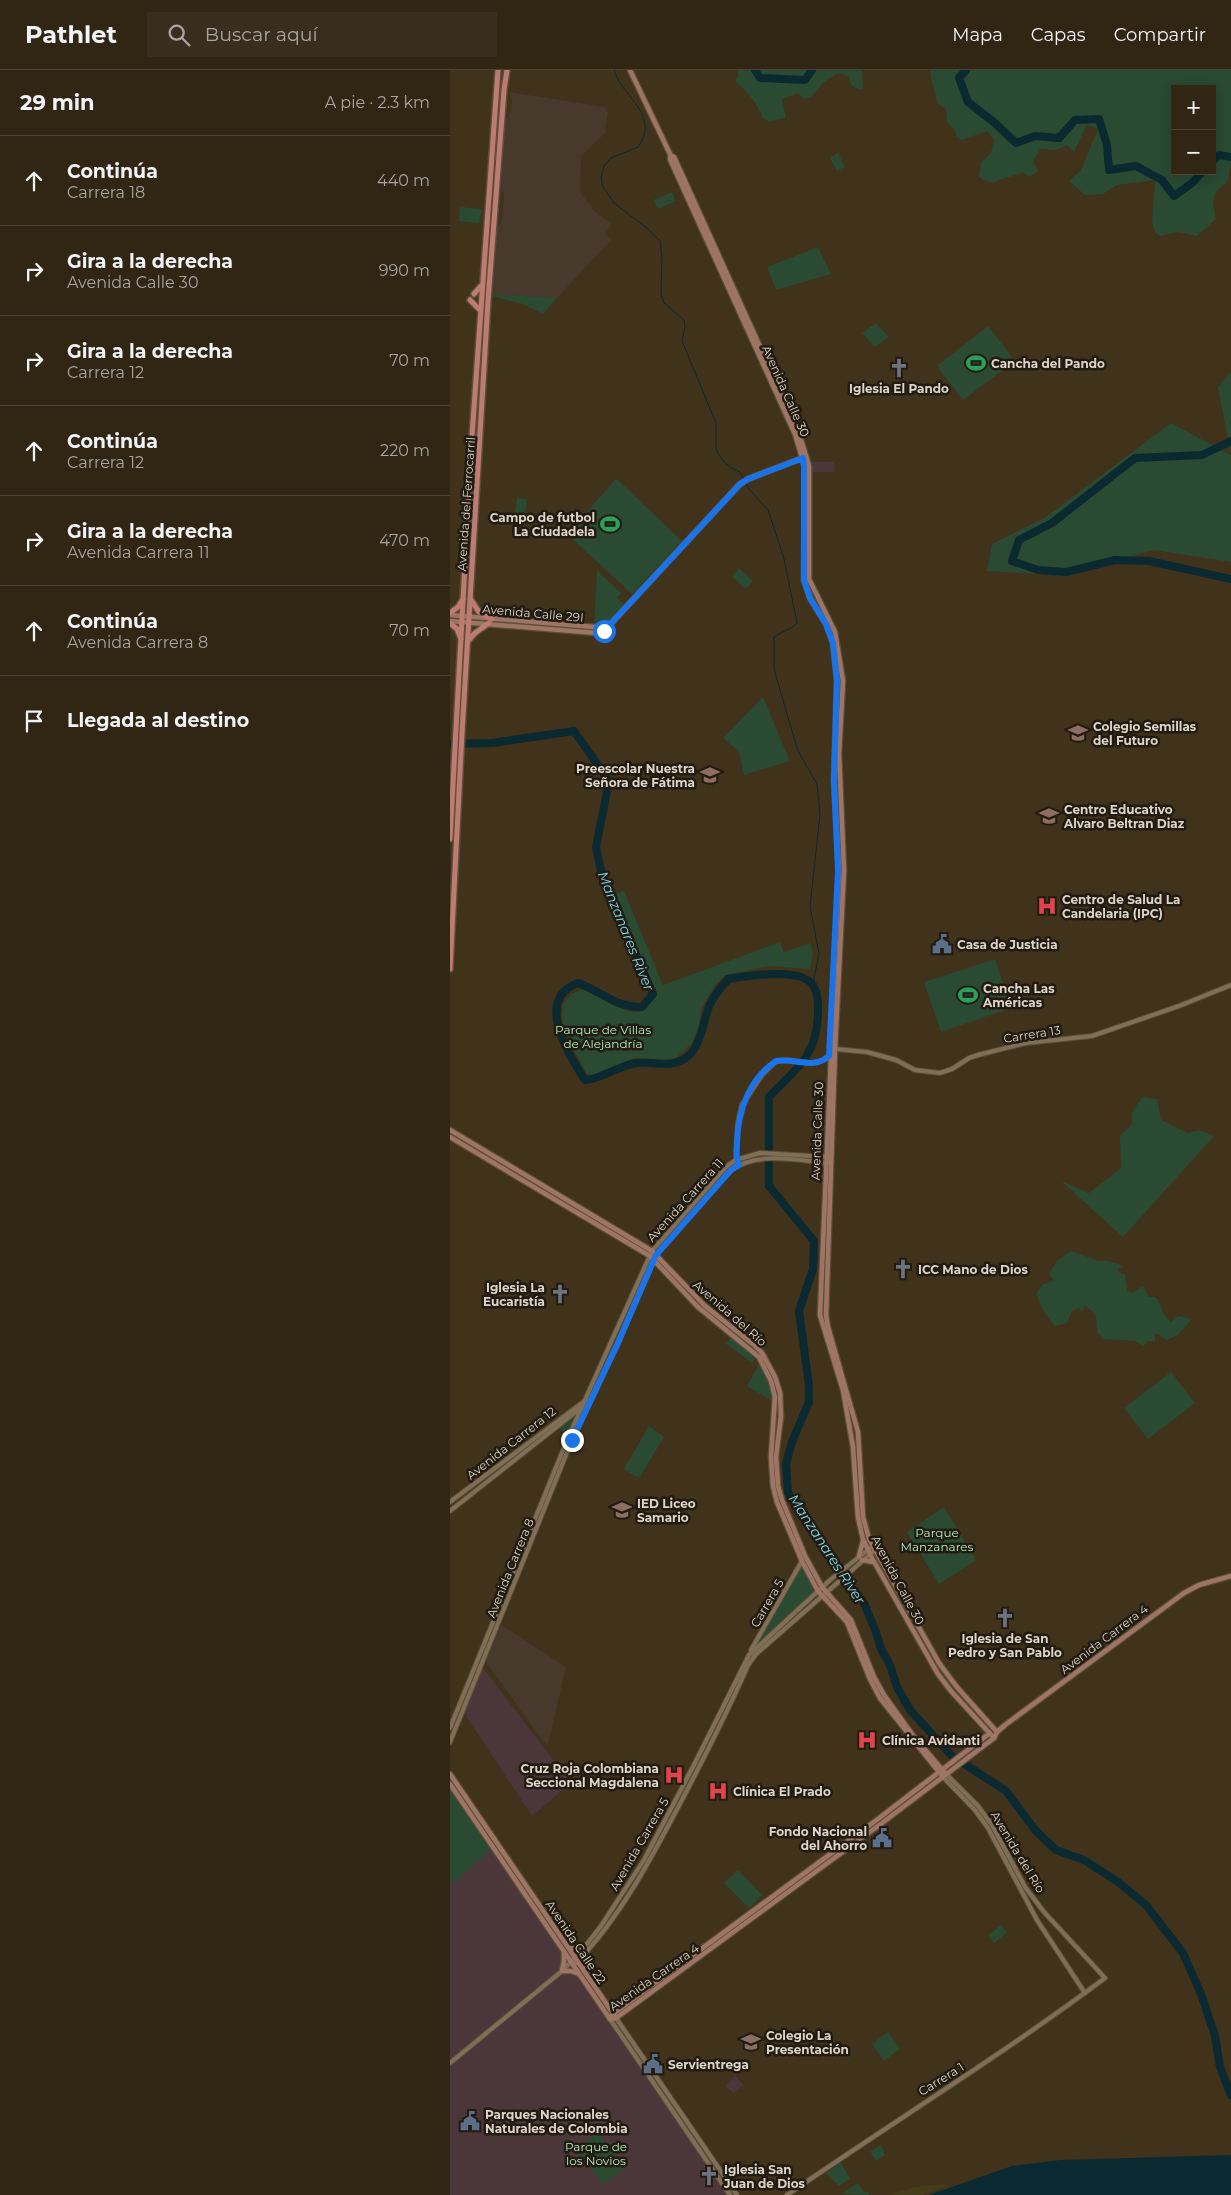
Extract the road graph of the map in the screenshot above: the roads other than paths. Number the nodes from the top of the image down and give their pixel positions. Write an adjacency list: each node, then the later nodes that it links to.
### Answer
1 (498, 70): 4 (main road, Avenida del Ferrocarril)
2 (507, 70): 9 (main road, Avenida del Ferrocarril)
3 (630, 70): 8 (main road, Avenida Calle 30)
4 (482, 283): 5 (main road); 7 (main road, Avenida del Ferrocarril)
5 (474, 294)
6 (470, 300): 7 (main road)
7 (480, 311): 9 (main road, Avenida del Ferrocarril)
8 (805, 457): 13 (main road, Avenida Calle 29I); 20 (main road, Avenida Calle 30); 21 (main road, Avenida Calle 30)
9 (467, 597): 10 (main road); 11 (main road, Avenida del Ferrocarril); 12 (main road, Avenida del Ferrocarril); 13 (main road)
10 (450, 614): 11 (main road)
11 (463, 619): 12 (main road, Avenida Calle 29I); 14 (main road); 15 (main road, Avenida del Ferrocarril)
12 (469, 620): 13 (main road, Avenida Calle 29I); 15 (main road, Avenida del Ferrocarril)
13 (491, 621): 15 (main road)
14 (450, 622): 15 (main road)
15 (465, 641): 16 (main road, Avenida del Ferrocarril)
16 (459, 732): 17 (main road, Avenida del Ferrocarril); 18 (main road, Avenida del Ferrocarril)
17 (450, 839)
18 (450, 970)
19 (1231, 985): 20 (street, Carrera 13)
20 (835, 1049): 21 (street); 25 (main road, Avenida Calle 30)
21 (829, 1056): 25 (main road, Avenida Calle 30); 26 (street)
22 (450, 1130): 29 (main road, Avenida del Río)
23 (450, 1137): 29 (main road, Avenida del Río)
24 (760, 1156): 25 (street, Avenida Carrera 11); 26 (street, Avenida Carrera 11); 27 (street, Avenida Carrera 11); 28 (street, Avenida Carrera 11)
25 (828, 1157): 27 (main road, Avenida Calle 30)
26 (736, 1160): 28 (street); 29 (street, Avenida Carrera 11)
27 (828, 1163): 34 (main road, Avenida Calle 30); 35 (main road, Avenida Calle 30)
28 (739, 1165): 29 (street, Avenida Carrera 11)
29 (653, 1255): 30 (street, Avenida Carrera 11); 37 (main road, Avenida del Río); 41 (main road, Avenida del Río)
30 (588, 1400): 31 (street, Avenida Carrera 12); 32 (street, Avenida Carrera 12); 50 (street, Avenida Carrera 8)
31 (583, 1407): 33 (street, Avenida Carrera 12); 45 (street, Avenida Carrera 8)
32 (450, 1502)
33 (450, 1511)
34 (863, 1539): 35 (main road, Avenida Calle 30); 36 (main road)
35 (871, 1550): 36 (street, Avenida Carrera 5); 38 (main road, Avenida Calle 30); 46 (main road, Avenida Calle 30)
36 (861, 1558): 38 (main road); 39 (street, Avenida Carrera 5)
37 (802, 1561): 41 (main road, Avenida del Río); 43 (street, Carrera 5)
38 (874, 1562): 44 (main road, Avenida Calle 30)
39 (849, 1568): 41 (street, Avenida Carrera 5); 42 (street, Avenida Carrera 5)
40 (1231, 1576): 46 (main road, Avenida Carrera 4)
41 (820, 1589): 42 (main road, Avenida del Río); 43 (street, Avenida Carrera 5)
42 (824, 1594): 51 (main road, Avenida del Río); 56 (street, Avenida Carrera 5)
43 (749, 1655): 56 (street, Avenida Carrera 5)
44 (981, 1724): 47 (main road, Avenida Calle 30); 48 (main road)
45 (450, 1728)
46 (997, 1732): 47 (main road, Avenida Carrera 4); 49 (main road, Avenida Carrera 4)
47 (989, 1733): 48 (main road, Avenida Carrera 4); 49 (main road, Avenida Calle 30)
48 (982, 1738): 51 (main road, Avenida Carrera 4)
49 (994, 1738): 53 (main road, Avenida Carrera 4)
50 (450, 1742)
51 (940, 1770): 53 (main road, Avenida del Río); 62 (main road, Avenida Carrera 4)
52 (450, 1774): 55 (main road, Avenida Calle 22)
53 (944, 1775): 60 (street, Avenida del Río); 61 (street, Avenida del Río); 62 (main road, Avenida Carrera 4)
54 (450, 1784): 55 (main road, Avenida Calle 22)
55 (566, 1949): 56 (main road); 57 (main road, Avenida Calle 22); 58 (main road)
56 (585, 1950): 57 (street, Avenida Carrera 5); 59 (main road)
57 (575, 1962): 58 (street, Avenida Carrera 5); 59 (main road, Avenida Calle 22)
58 (562, 1971): 59 (main road); 64 (street, Avenida Carrera 5)
59 (583, 1973): 62 (main road, Avenida Calle 22); 63 (main road, Avenida Calle 22)
60 (1105, 1978): 61 (street, Carrera 1)
61 (1085, 1993): 67 (street, Carrera 1)
62 (615, 2016): 63 (main road, Avenida Carrera 4); 66 (street, Avenida Calle 22)
63 (610, 2019): 65 (street, Avenida Calle 22)
64 (450, 2063)
65 (730, 2195)
66 (737, 2195)
67 (787, 2195)

